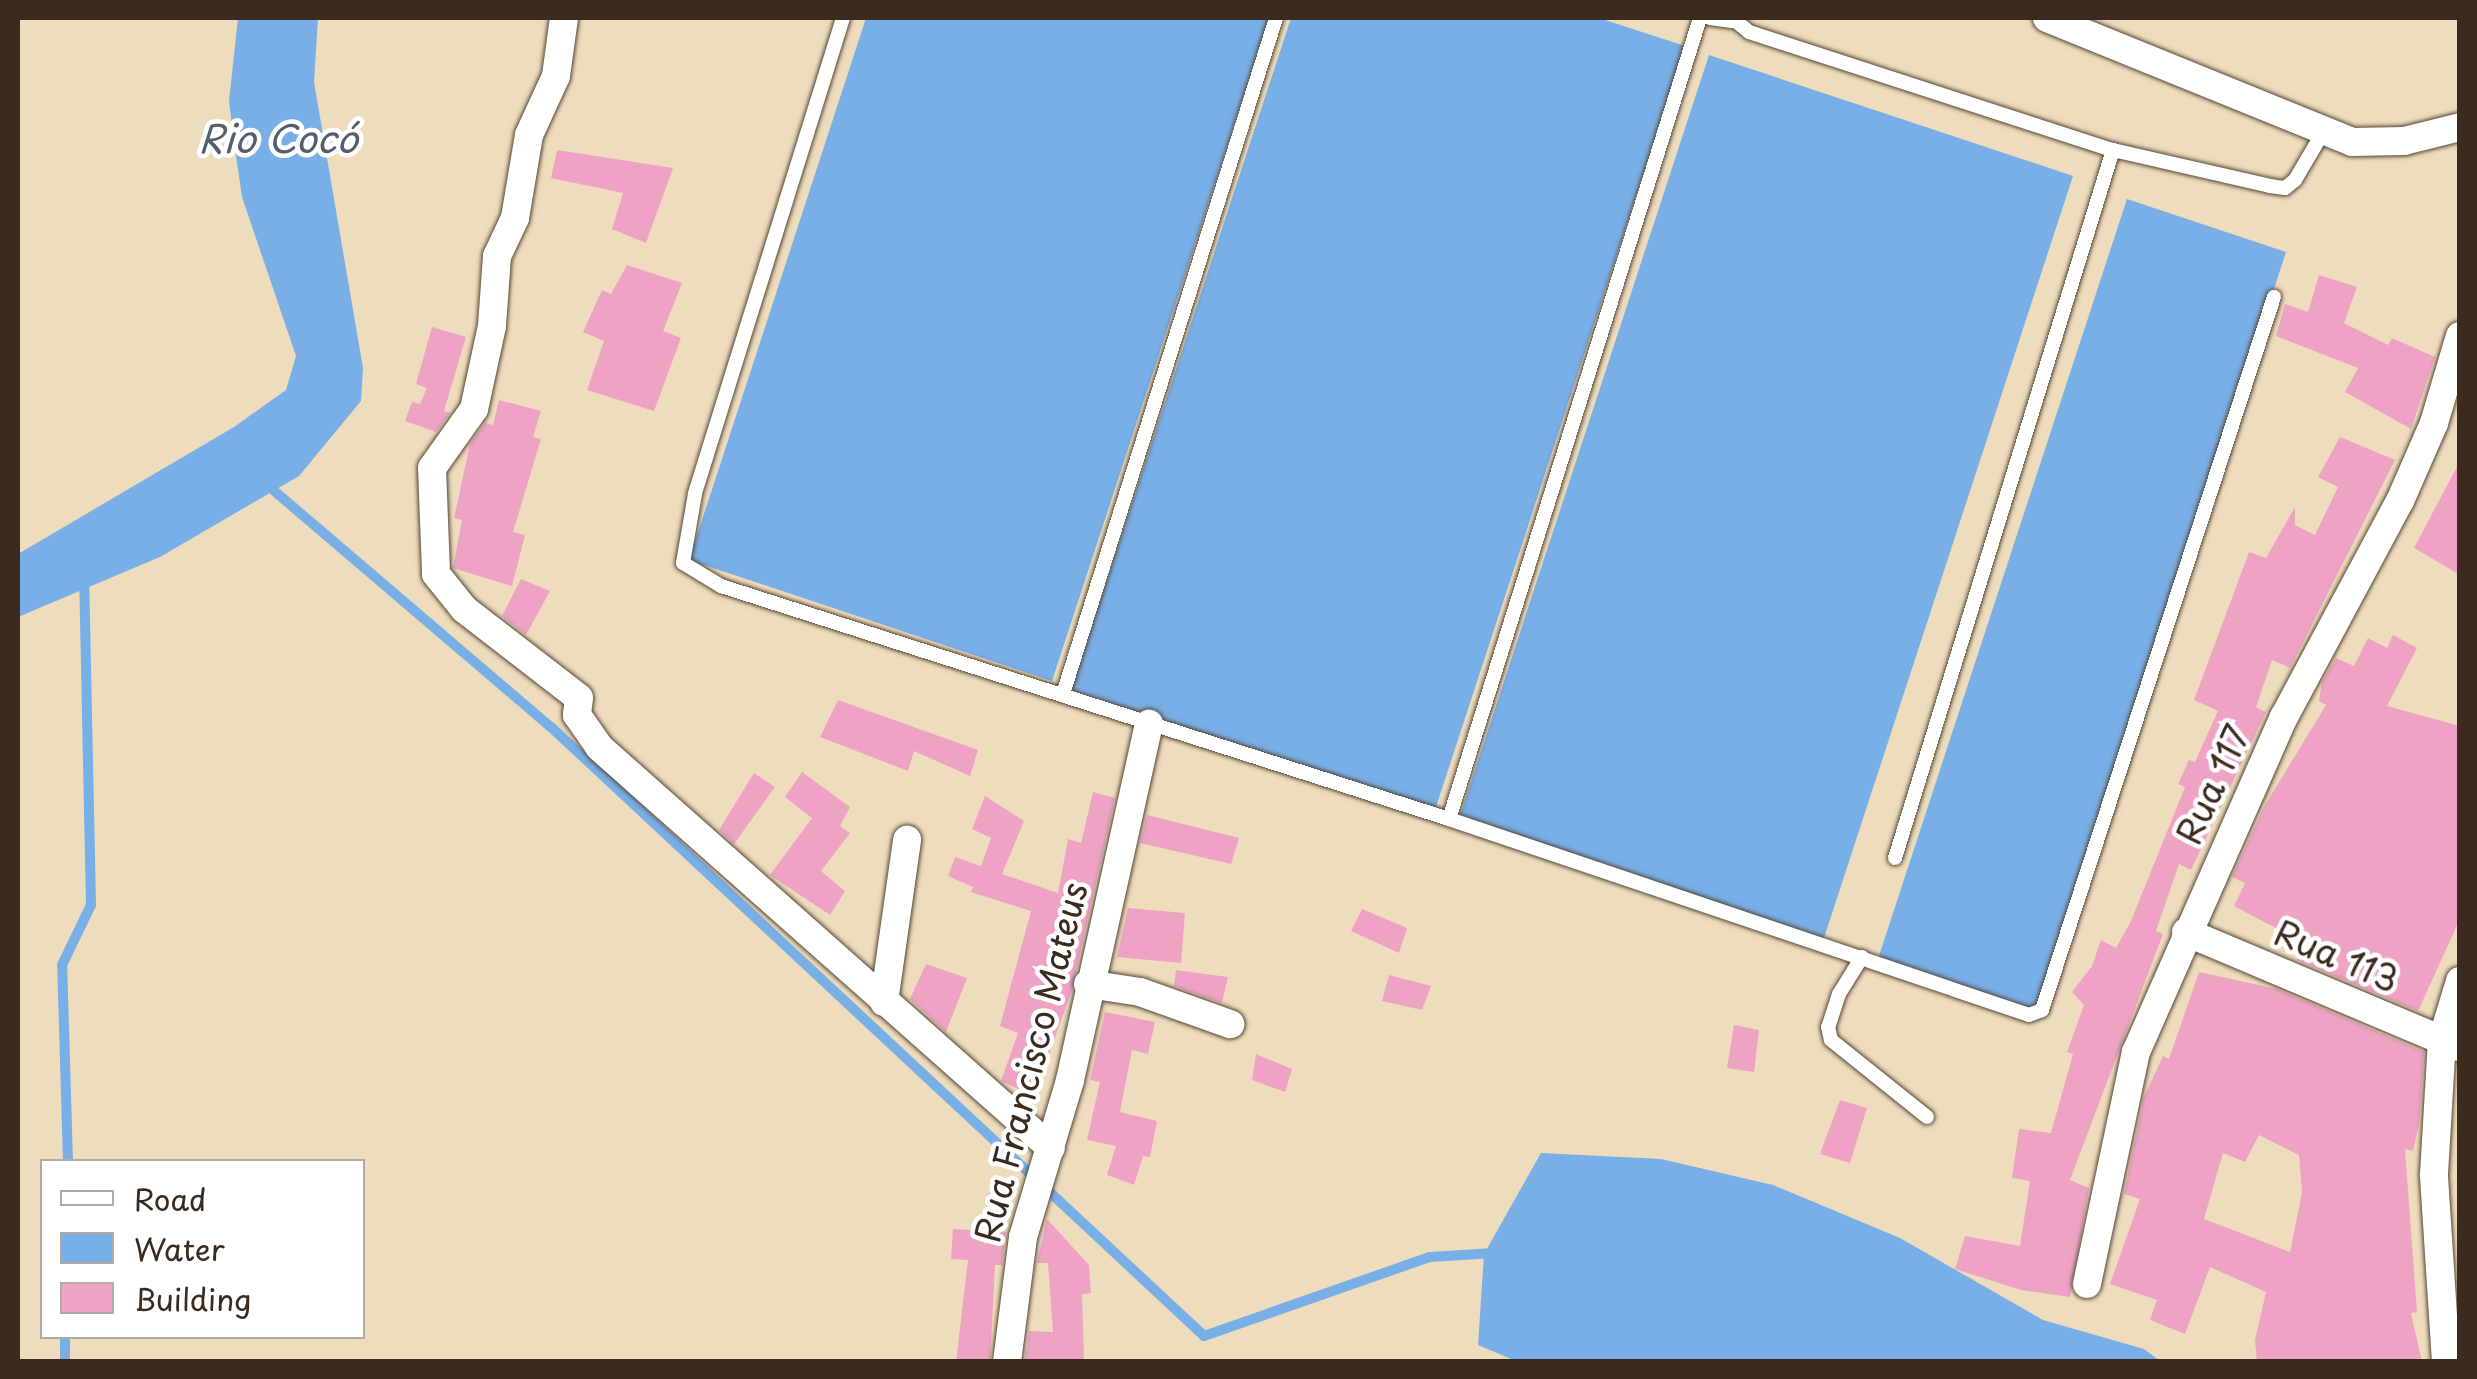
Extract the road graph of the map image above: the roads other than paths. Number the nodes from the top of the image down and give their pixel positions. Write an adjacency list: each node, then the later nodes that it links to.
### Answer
1 (564, 18): 22 (street)
2 (843, 18): 13 (lane)
3 (1276, 18): 13 (lane)
4 (1700, 18): 15 (lane)
5 (1710, 18): 7 (lane)
6 (2047, 18): 9 (street)
7 (1732, 19): 10 (lane)
8 (2460, 127): 9 (street)
9 (2325, 129): 10 (lane)
10 (2113, 150): 17 (lane)
11 (2274, 297): 19 (lane)
12 (2460, 336): 18 (street, Rua 117)
13 (1063, 694): 14 (lane)
14 (1149, 724): 15 (lane); 21 (street, Rua Francisco Mateus)
15 (1449, 819): 19 (lane)
16 (907, 840): 22 (street)
17 (1895, 858)
18 (2186, 932): 24 (street, Rua 113); 27 (street, Rua 117)
19 (1862, 957): 25 (lane)
20 (2460, 980): 24 (street)
21 (1088, 984): 23 (street); 26 (street, Rua Francisco Mateus)
22 (884, 1002): 26 (street)
23 (1230, 1024)
24 (2451, 1044): 29 (street)
25 (1927, 1117)
26 (1051, 1148): 28 (street, Rua Francisco Mateus)
27 (2087, 1284)
28 (1006, 1362)
29 (2446, 1362)

